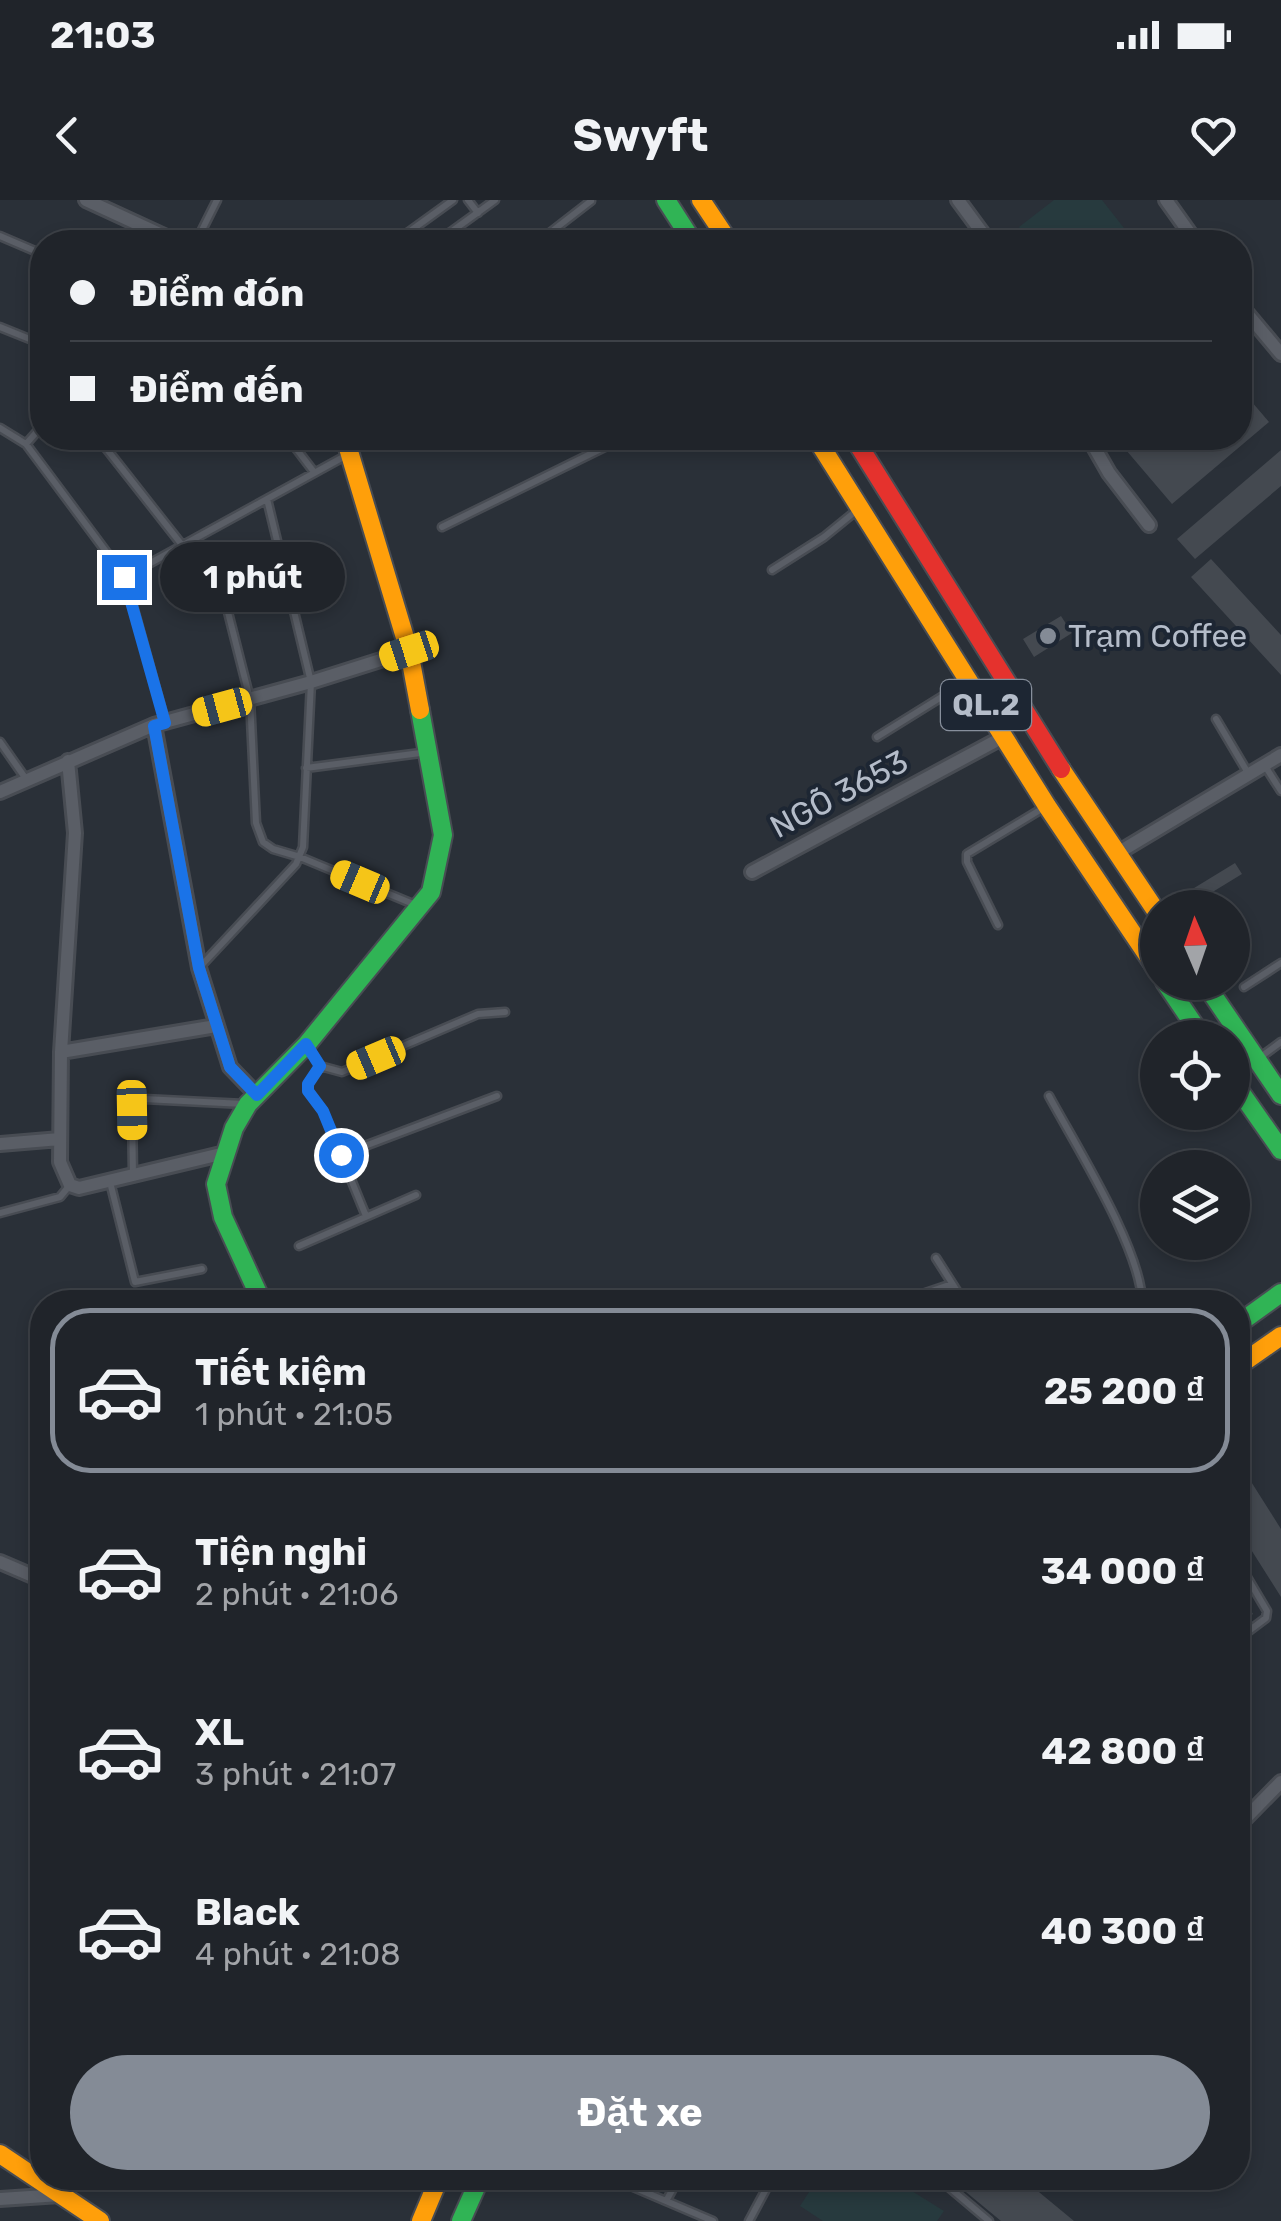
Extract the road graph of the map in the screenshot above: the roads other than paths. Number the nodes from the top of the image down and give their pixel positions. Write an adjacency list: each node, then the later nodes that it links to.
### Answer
1 (86, 200): 12 (street)
2 (216, 200): 13 (lane)
3 (454, 200): 14 (lane)
4 (468, 200): 11 (lane)
5 (495, 200): 11 (lane)
6 (591, 200): 16 (lane)
7 (666, 200): 17 (main road)
8 (702, 200): 18 (main road)
9 (958, 200): 19 (street)
10 (1166, 200): 20 (street)
11 (478, 213): 15 (lane)
12 (151, 230)
13 (202, 230)
14 (414, 230)
15 (455, 230)
16 (553, 230)
17 (685, 230)
18 (721, 230)
19 (980, 230)
20 (1187, 230)
21 (0, 236): 22 (lane)
22 (30, 249)
23 (1252, 319): 26 (street)
24 (0, 327): 25 (lane)
25 (30, 339)
26 (1281, 354)
27 (0, 428): 29 (lane)
28 (30, 440): 29 (lane)
29 (26, 444): 30 (lane)
30 (30, 449)
31 (30, 450): 48 (lane)
32 (107, 450): 45 (lane)
33 (297, 450): 40 (lane)
34 (342, 450): 40 (lane)
35 (349, 450): 49 (main road)
36 (599, 450): 44 (lane)
37 (824, 450): 42 (main road, QL.2)
38 (862, 450): 68 (main road, QL.2)
39 (1096, 450): 43 (street)
40 (314, 472): 41 (lane)
41 (267, 499): 45 (lane); 51 (lane)
42 (860, 506): 47 (lane); 50 (main road, QL.2)
43 (1148, 525)
44 (442, 527)
45 (182, 546): 48 (lane)
46 (214, 557): 52 (lane)
47 (772, 570)
48 (124, 577): 54 (lane)
49 (409, 651): 51 (street); 58 (main road)
50 (970, 680): 55 (main road, QL.2); 56 (lane)
51 (311, 682): 52 (street); 62 (lane)
52 (250, 700): 54 (street); 69 (lane)
53 (1216, 719): 63 (lane)
54 (159, 724): 60 (street); 76 (street)
55 (1005, 736): 67 (main road, QL.2); 70 (street, NGÕ 3653)
56 (877, 737)
57 (0, 742): 64 (lane)
58 (429, 752): 62 (lane); 72 (main road)
59 (1281, 755): 61 (street)
60 (68, 761): 64 (street); 83 (street)
61 (1264, 765): 63 (street); 65 (lane)
62 (306, 768): 69 (lane)
63 (1249, 774): 68 (street)
64 (26, 780): 66 (street)
65 (1281, 791)
66 (0, 792)
67 (1047, 806): 73 (lane); 74 (main road, QL.2)
68 (1116, 854): 71 (main road, QL.2)
69 (300, 857): 72 (lane); 76 (lane)
70 (752, 872)
71 (1141, 890)
72 (420, 907): 82 (main road)
73 (998, 926)
74 (1140, 944)
75 (1281, 963): 77 (lane)
76 (199, 968): 80 (street)
77 (1250, 983)
78 (1218, 1000): 84 (main road)
79 (505, 1012): 85 (lane)
80 (216, 1026): 83 (street); 89 (street)
81 (1281, 1042): 84 (lane)
82 (306, 1044): 85 (lane); 89 (main road)
83 (61, 1052): 91 (street)
84 (1268, 1065): 86 (main road)
85 (320, 1066): 95 (lane)
86 (1281, 1095)
87 (497, 1096): 95 (lane)
88 (1049, 1096): 109 (lane)
89 (252, 1100): 94 (main road); 96 (lane)
90 (1250, 1106): 93 (main road)
91 (60, 1139): 92 (street); 98 (street)
92 (0, 1144)
93 (1281, 1150)
94 (225, 1153): 96 (street); 106 (main road)
95 (341, 1155): 101 (lane)
96 (133, 1176): 97 (street)
97 (110, 1181): 98 (street); 104 (lane)
98 (70, 1185): 100 (lane)
99 (416, 1194): 101 (lane)
100 (0, 1213)
101 (366, 1216): 102 (lane)
102 (300, 1246)
103 (936, 1258): 105 (lane)
104 (202, 1268)
105 (952, 1284): 107 (lane); 108 (lane)
106 (257, 1290)
107 (935, 1290)
108 (956, 1290)
109 (1142, 1290)
110 (1281, 1293): 111 (main road)
111 (1250, 1315)
112 (1281, 1336): 113 (main road)
113 (1250, 1358)
114 (0, 1562): 115 (street)
115 (30, 1575)
116 (1250, 1583): 117 (lane)
117 (1250, 1630)
118 (1281, 1782): 119 (street)
119 (1250, 1814)
120 (0, 2154): 121 (main road)
121 (30, 2174)
122 (54, 2190): 129 (main road)
123 (434, 2190): 133 (main road)
124 (475, 2190): 134 (main road)
125 (640, 2190): 131 (lane)
126 (672, 2190): 131 (lane)
127 (766, 2190): 136 (lane)
128 (954, 2190): 137 (lane)
129 (60, 2194): 130 (street); 132 (main road)
130 (0, 2199)
131 (666, 2201): 135 (lane)
132 (100, 2221)
133 (420, 2221)
134 (461, 2221)
135 (713, 2221)
136 (749, 2221)
137 (989, 2221)

